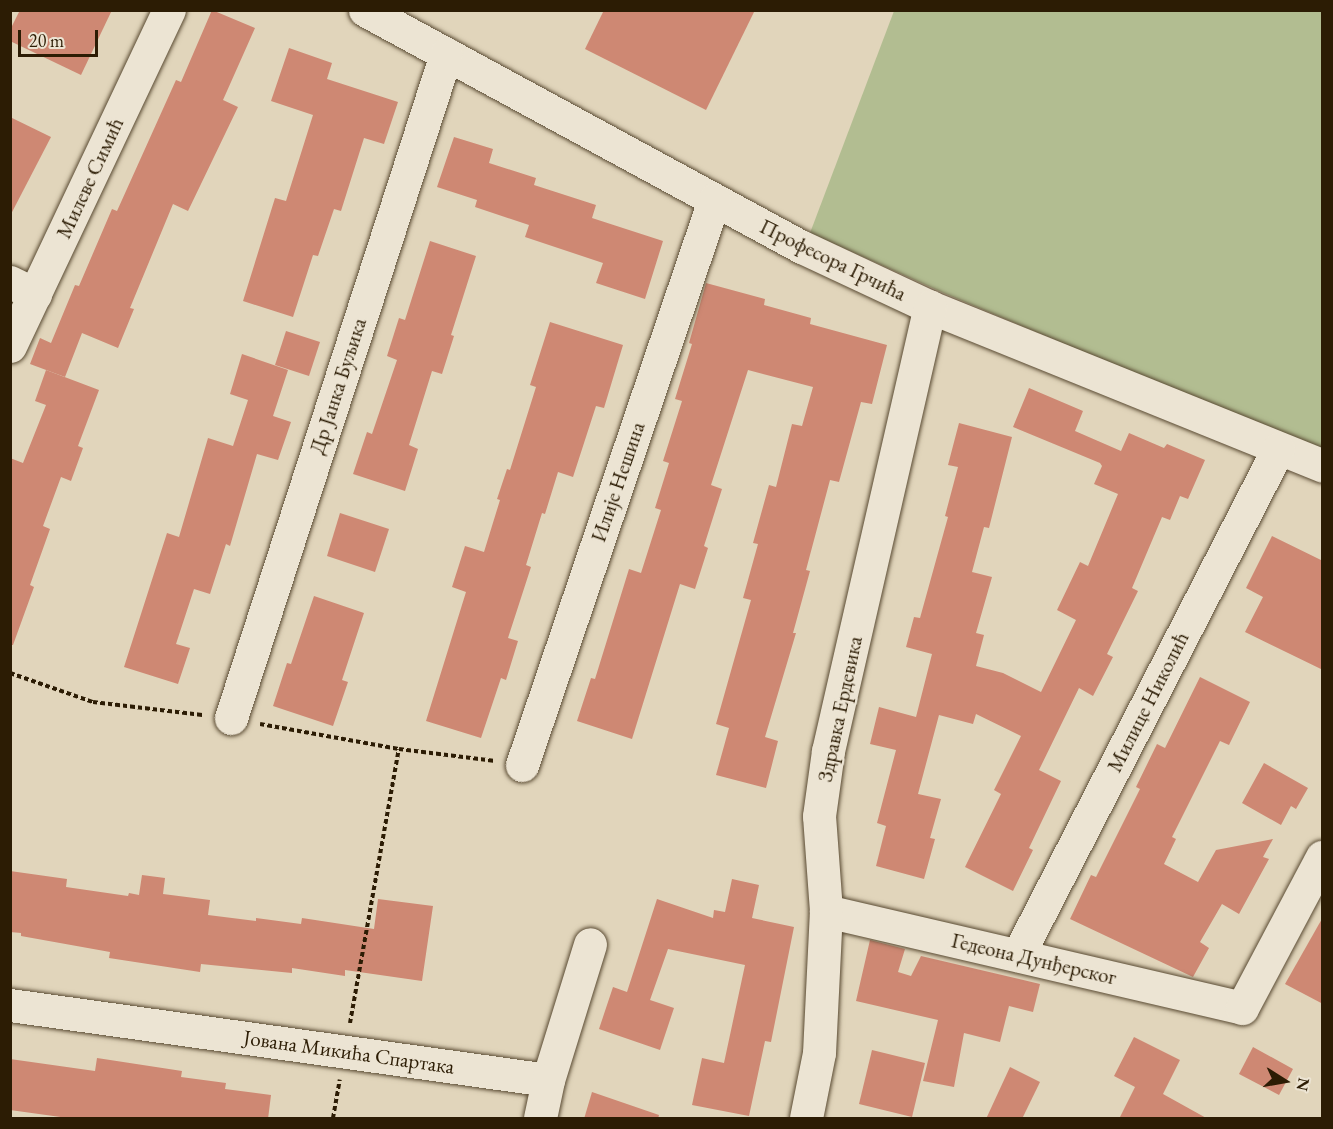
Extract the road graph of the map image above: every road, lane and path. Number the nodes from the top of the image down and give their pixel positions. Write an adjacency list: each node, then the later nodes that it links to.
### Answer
1 (169, 10): 5 (street, Милеве Симић)
2 (365, 10): 3 (street, Професора Грчића)
3 (446, 54): 4 (street, Професора Грчића); 11 (street, Др Јанка Буљика)
4 (714, 200): 6 (street, Професора Грчића); 13 (street, Илије Нешина)
5 (23, 288): 7 (street, Милеве Симић)
6 (930, 307): 8 (street, Професора Грчића); 15 (street, Здравка Ердевика)
7 (10, 346)
8 (1278, 449): 9 (street, Професора Грчића); 17 (street, Милице Николић)
9 (1323, 465)
10 (10, 673): 11 (path)
11 (231, 718): 12 (path)
12 (399, 749): 13 (path); 19 (path)
13 (522, 765)
14 (1323, 857): 17 (street, Гедеона Дунђерског)
15 (826, 911): 17 (street, Гедеона Дунђерског); 23 (street, Здравка Ердевика)
16 (590, 944): 20 (street)
17 (1018, 955)
18 (10, 1005): 19 (street, Јована Микића Спартака)
19 (345, 1052): 20 (street, Јована Микића Спартака); 21 (path)
20 (548, 1080): 22 (street)
21 (333, 1119)
22 (540, 1119)
23 (806, 1119)

